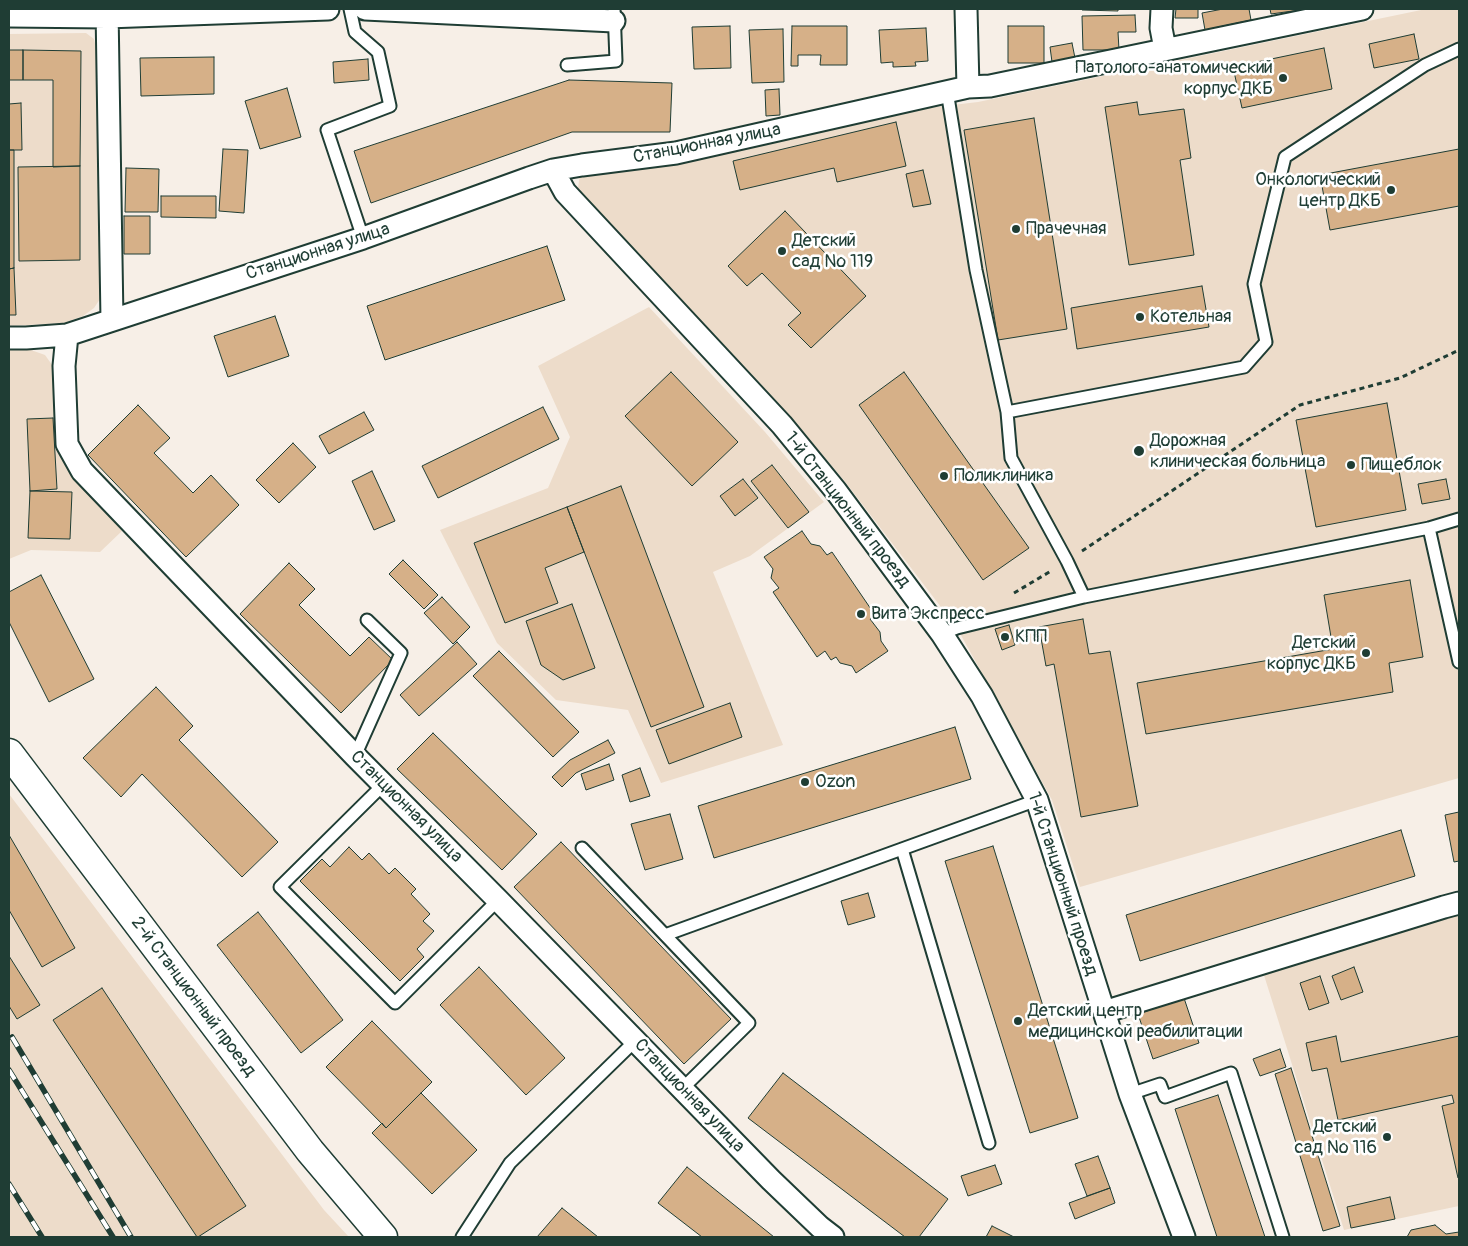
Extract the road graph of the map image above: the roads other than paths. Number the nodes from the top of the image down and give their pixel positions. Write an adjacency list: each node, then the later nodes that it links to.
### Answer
1 (328, 9): 7 (street)
2 (350, 9): 16 (lane)
3 (365, 9): 8 (street)
4 (966, 9): 13 (street)
5 (1162, 9): 11 (street)
6 (1351, 10): 11 (street, Станционная улица)
7 (107, 13): 9 (street); 17 (street)
8 (614, 15): 12 (lane)
9 (9, 16)
10 (1459, 48): 20 (lane)
11 (1165, 49): 13 (street, Станционная улица)
12 (567, 65)
13 (968, 87): 14 (street, Станционная улица)
14 (947, 92): 15 (street, Станционная улица); 20 (lane)
15 (553, 170): 16 (street, Станционная улица); 25 (street, 1-й Станционный проезд)
16 (363, 238): 17 (street, Станционная улица)
17 (112, 320): 18 (street, Станционная улица)
18 (67, 336): 19 (street, Станционная улица); 28 (street, Станционная улица)
19 (9, 338)
20 (1007, 412): 23 (lane)
21 (1459, 519): 22 (lane)
22 (1429, 528): 23 (lane); 26 (lane)
23 (1084, 597): 25 (lane)
24 (367, 620): 28 (lane)
25 (942, 634): 30 (street, 1-й Станционный проезд)
26 (1459, 662)
27 (9, 753): 41 (main road, 2-й Станционный проезд)
28 (355, 756): 29 (street, Станционная улица)
29 (383, 785): 33 (street, Станционная улица); 33 (lane)
30 (1037, 800): 32 (lane); 36 (street, 1-й Станционный проезд)
31 (582, 848): 35 (lane)
32 (902, 849): 35 (lane); 40 (lane)
33 (498, 900): 37 (street, Станционная улица)
34 (1459, 903): 36 (street)
35 (664, 935): 38 (lane)
36 (1104, 1012): 39 (street, 1-й Станционный проезд)
37 (635, 1041): 38 (street, Станционная улица); 42 (lane)
38 (682, 1088): 43 (street, Станционная улица)
39 (1130, 1094): 44 (street, 1-й Станционный проезд); 45 (lane)
40 (989, 1143)
41 (382, 1237)
42 (462, 1237)
43 (833, 1237)
44 (1184, 1237)
45 (1283, 1237)

